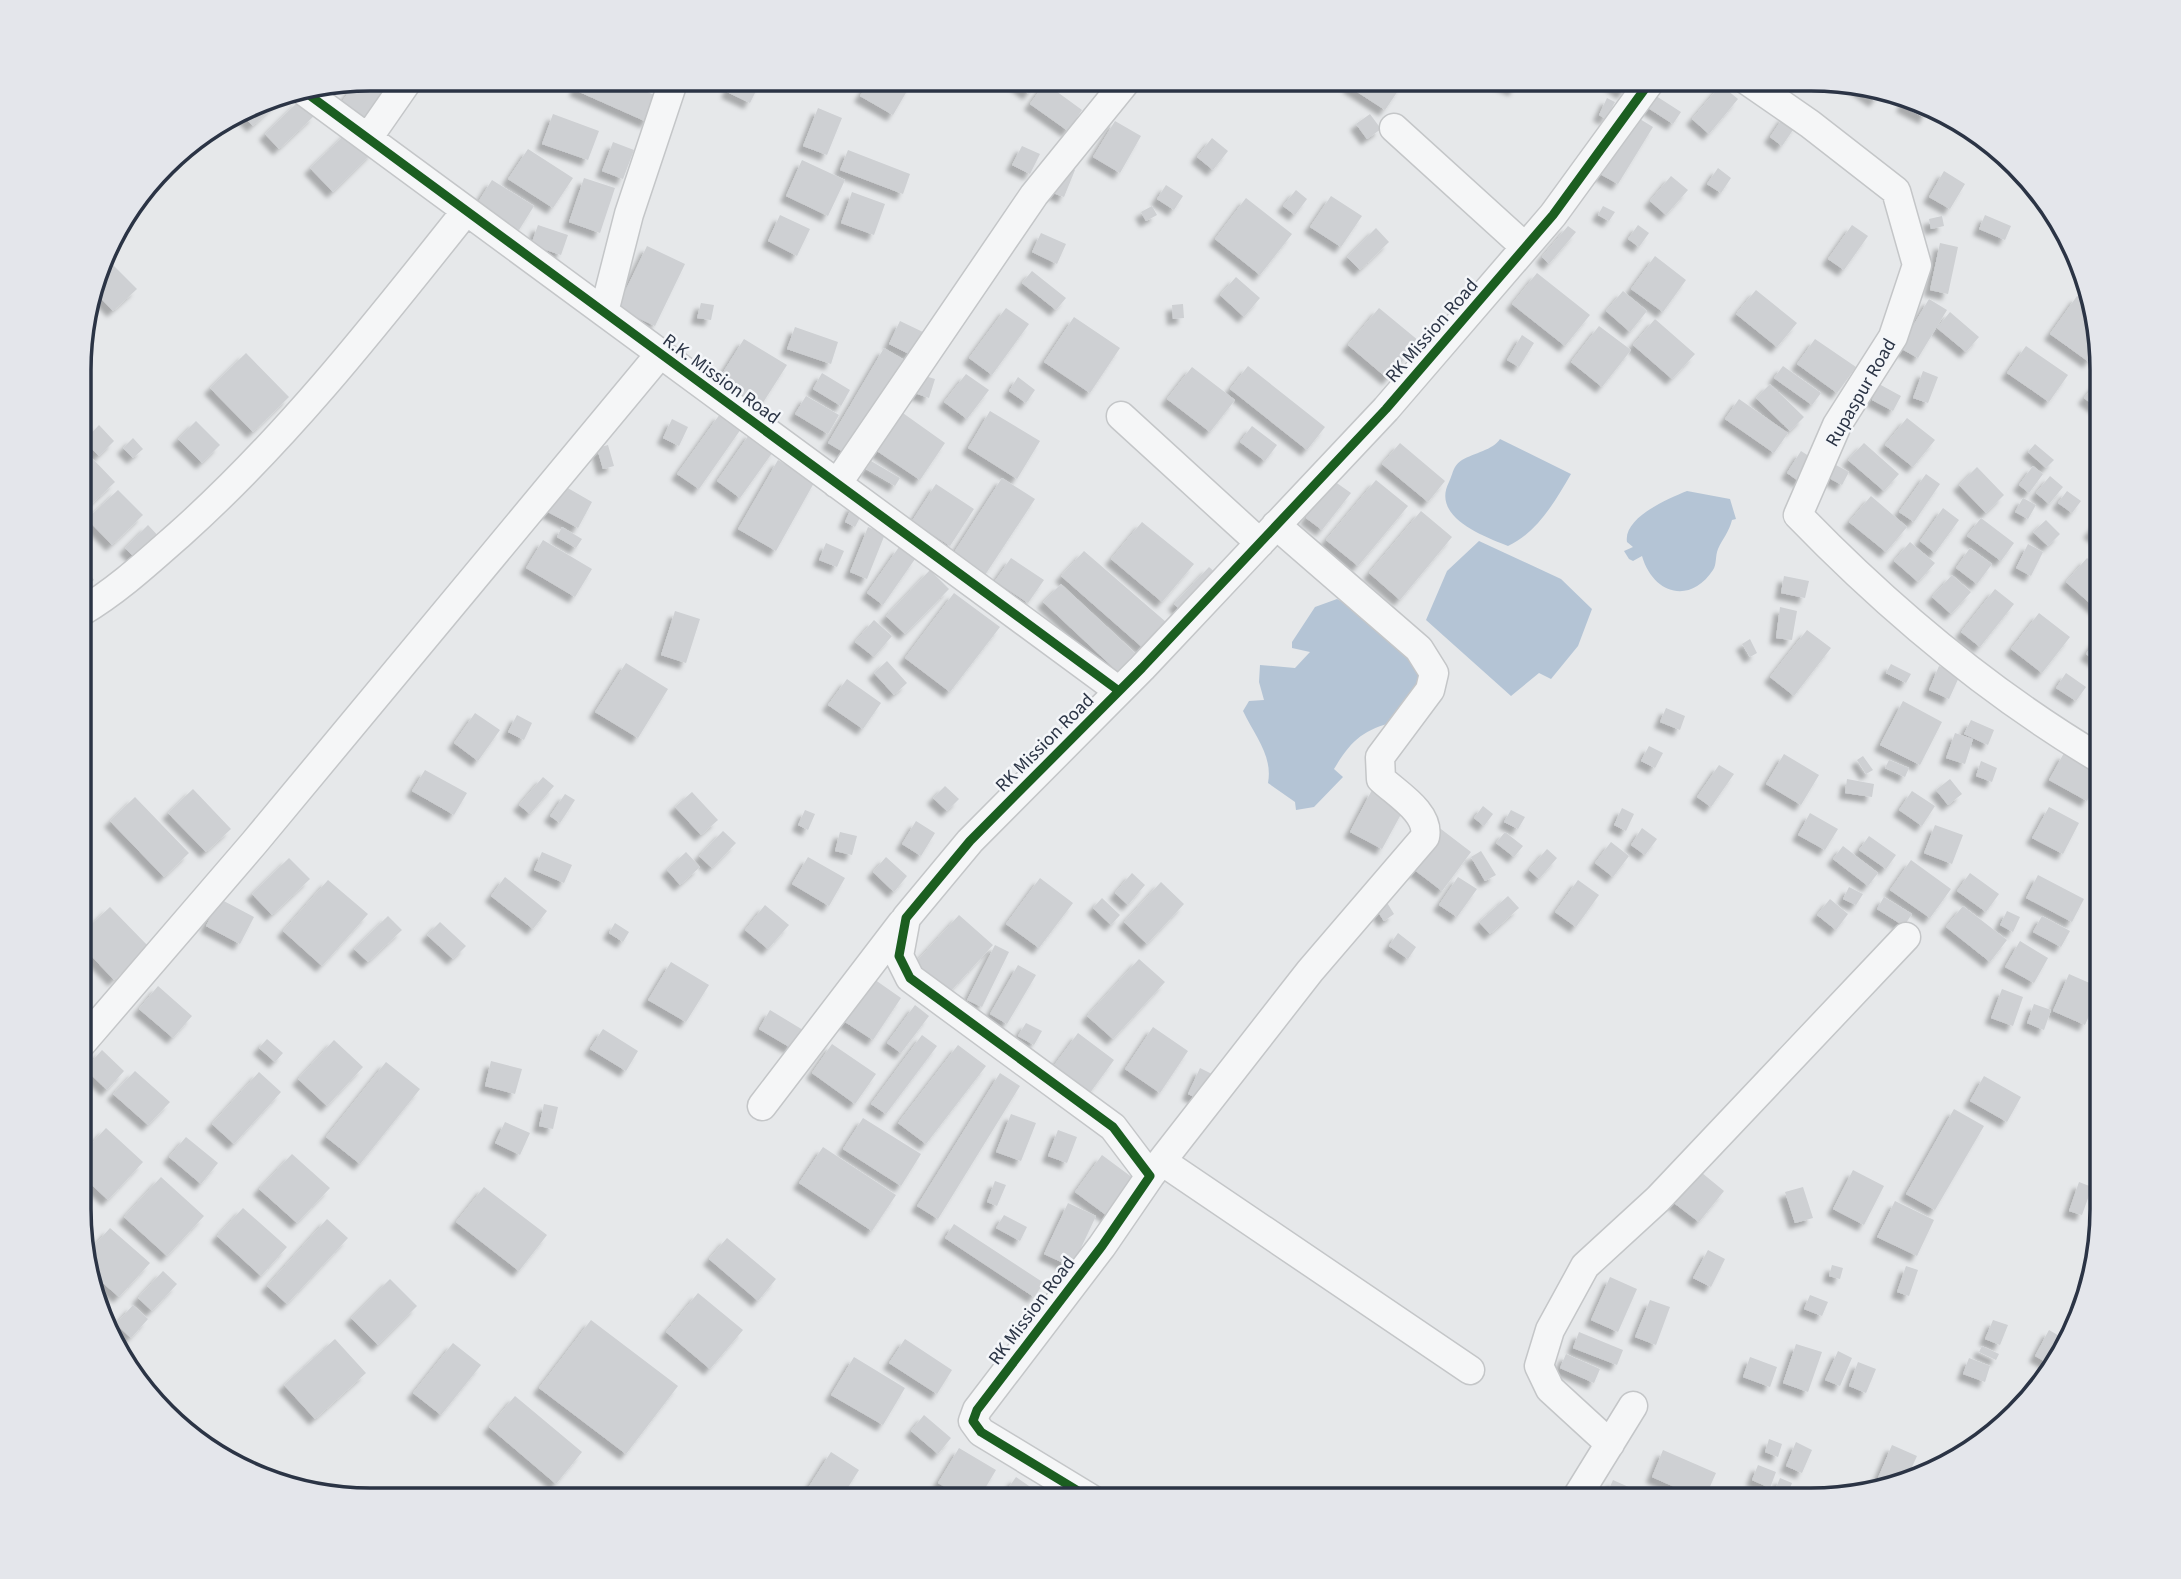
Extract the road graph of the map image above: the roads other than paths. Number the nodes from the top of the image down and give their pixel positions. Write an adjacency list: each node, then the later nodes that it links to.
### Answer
1 (401, 91): 8 (street)
2 (670, 91): 11 (street)
3 (1118, 91): 14 (street)
4 (1643, 91): 10 (street, RK Mission Road)
5 (1762, 91): 18 (street, Rupaspur Road)
6 (312, 97): 8 (street, R.K. Mission Road)
7 (1394, 128): 10 (street)
8 (368, 138): 9 (street, R.K. Mission Road)
9 (466, 211): 11 (street, R.K. Mission Road); 16 (street)
10 (1525, 247): 15 (street, RK Mission Road)
11 (604, 312): 12 (street, R.K. Mission Road)
12 (660, 354): 14 (street, R.K. Mission Road); 21 (street)
13 (1121, 416): 15 (street)
14 (837, 484): 17 (street, R.K. Mission Road)
15 (1268, 534): 17 (street, RK Mission Road); 23 (street)
16 (91, 606)
17 (1119, 691): 19 (street, RK Mission Road)
18 (2090, 752)
19 (906, 918): 22 (street); 23 (street, RK Mission Road)
20 (1906, 937): 26 (street)
21 (91, 1032)
22 (762, 1106)
23 (1157, 1169): 24 (street); 27 (street, RK Mission Road)
24 (1470, 1370)
25 (1633, 1406): 26 (street)
26 (1610, 1444): 28 (street)
27 (1053, 1488)
28 (1582, 1488)

